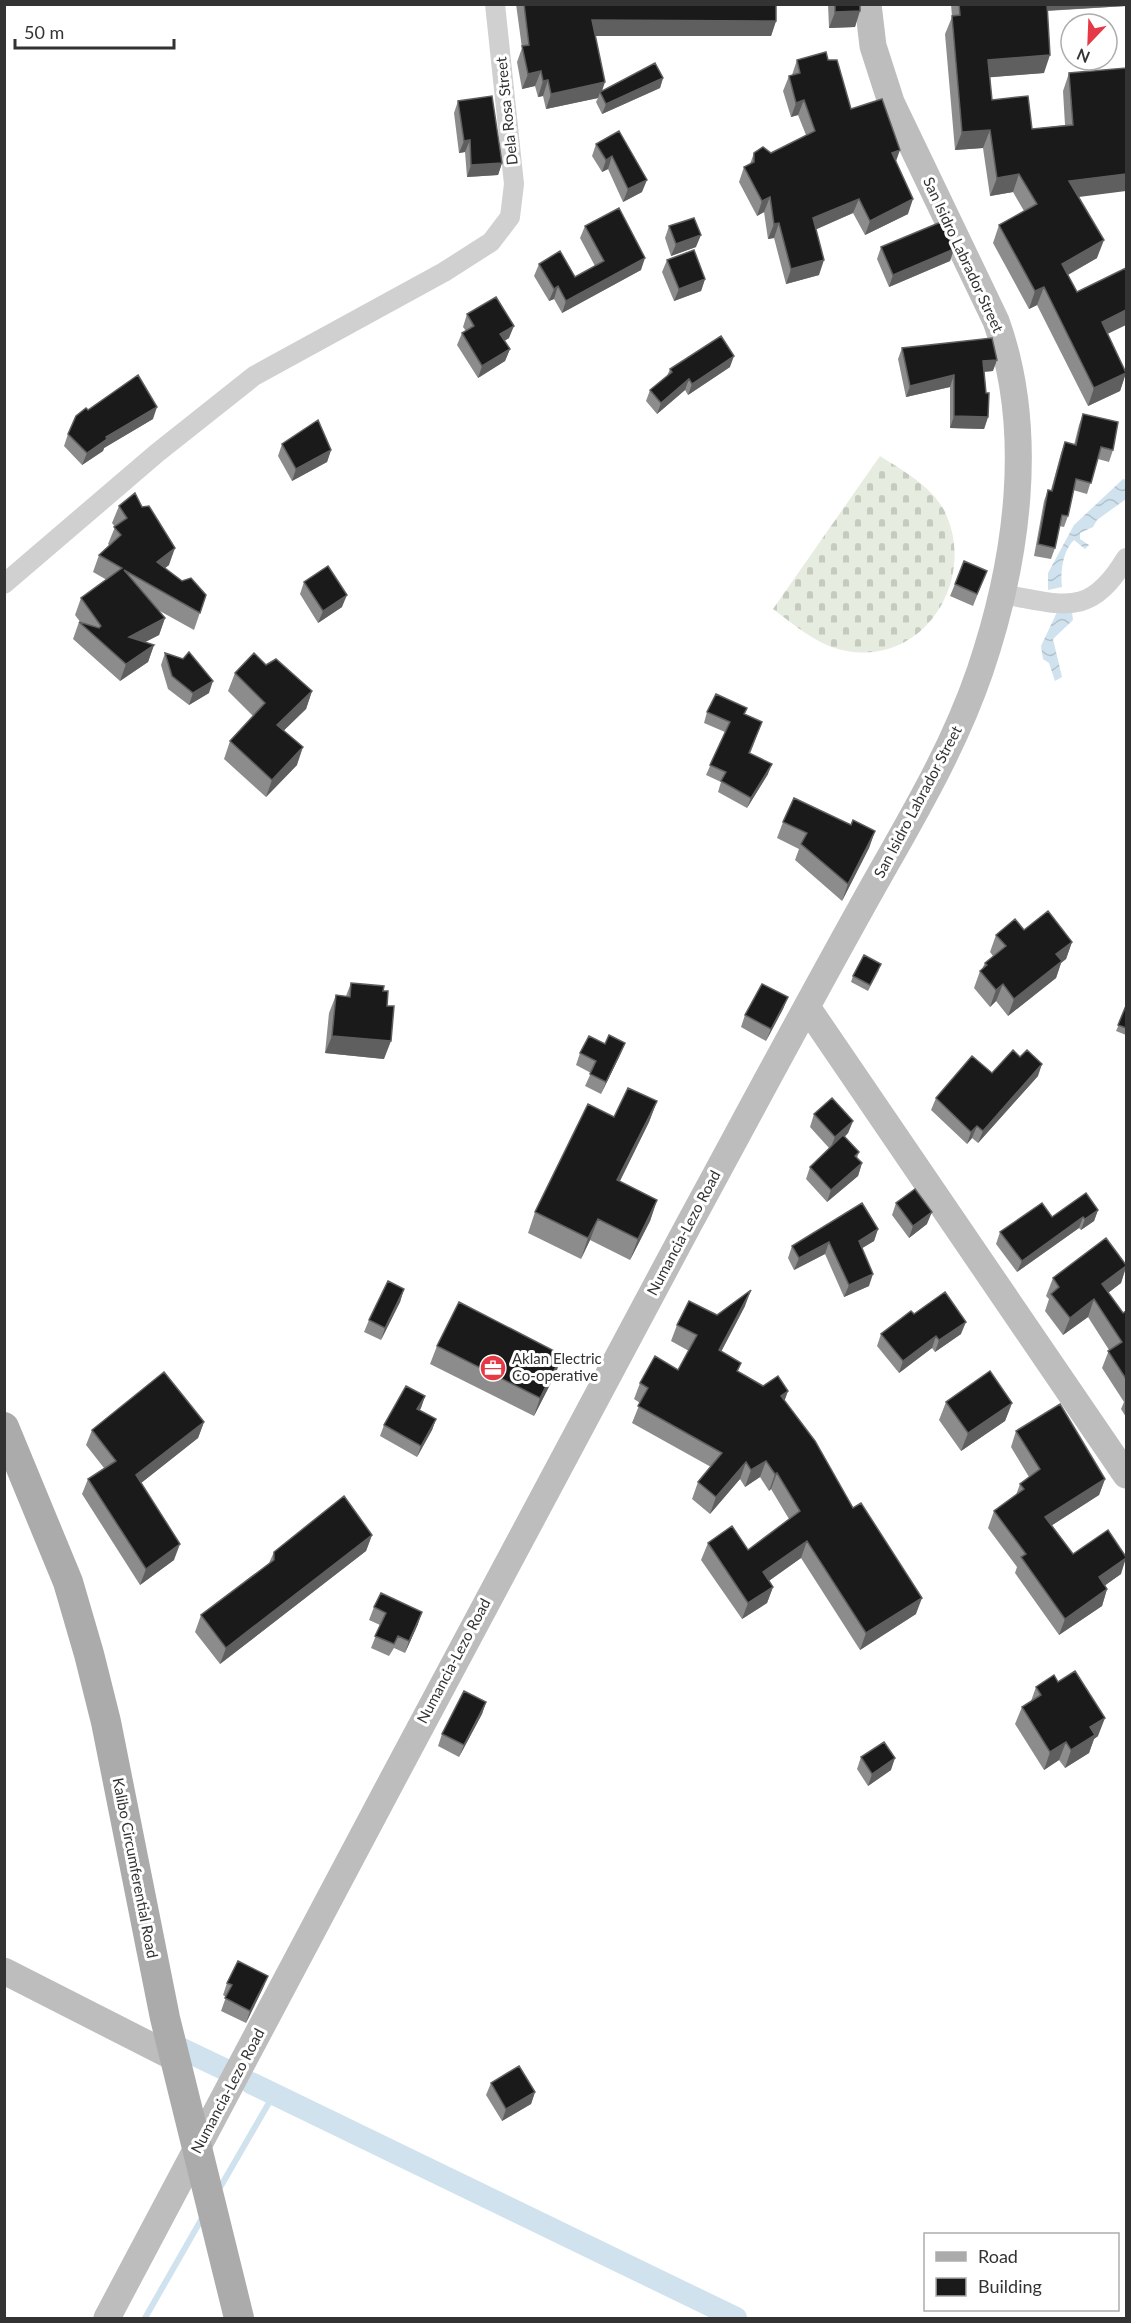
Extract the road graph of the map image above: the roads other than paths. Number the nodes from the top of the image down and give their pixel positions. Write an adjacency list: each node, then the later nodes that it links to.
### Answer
1 (495, 4): 4 (street, Dela Rosa Street)
2 (868, 4): 5 (main road, San Isidro Labrador Street)
3 (1126, 558): 5 (street)
4 (4, 585)
5 (1001, 594): 6 (main road, San Isidro Labrador Street)
6 (807, 1007): 8 (main road); 11 (main road, Numancia-Lezo Road)
7 (4, 1427): 10 (main road, Kalibo Circumferential Road)
8 (1126, 1475)
9 (4, 1971): 10 (main road)
10 (175, 2058): 11 (main road, Kalibo Circumferential Road)
11 (198, 2147): 12 (main road, Numancia-Lezo Road); 13 (main road, Kalibo Circumferential Road)
12 (108, 2319)
13 (239, 2319)

